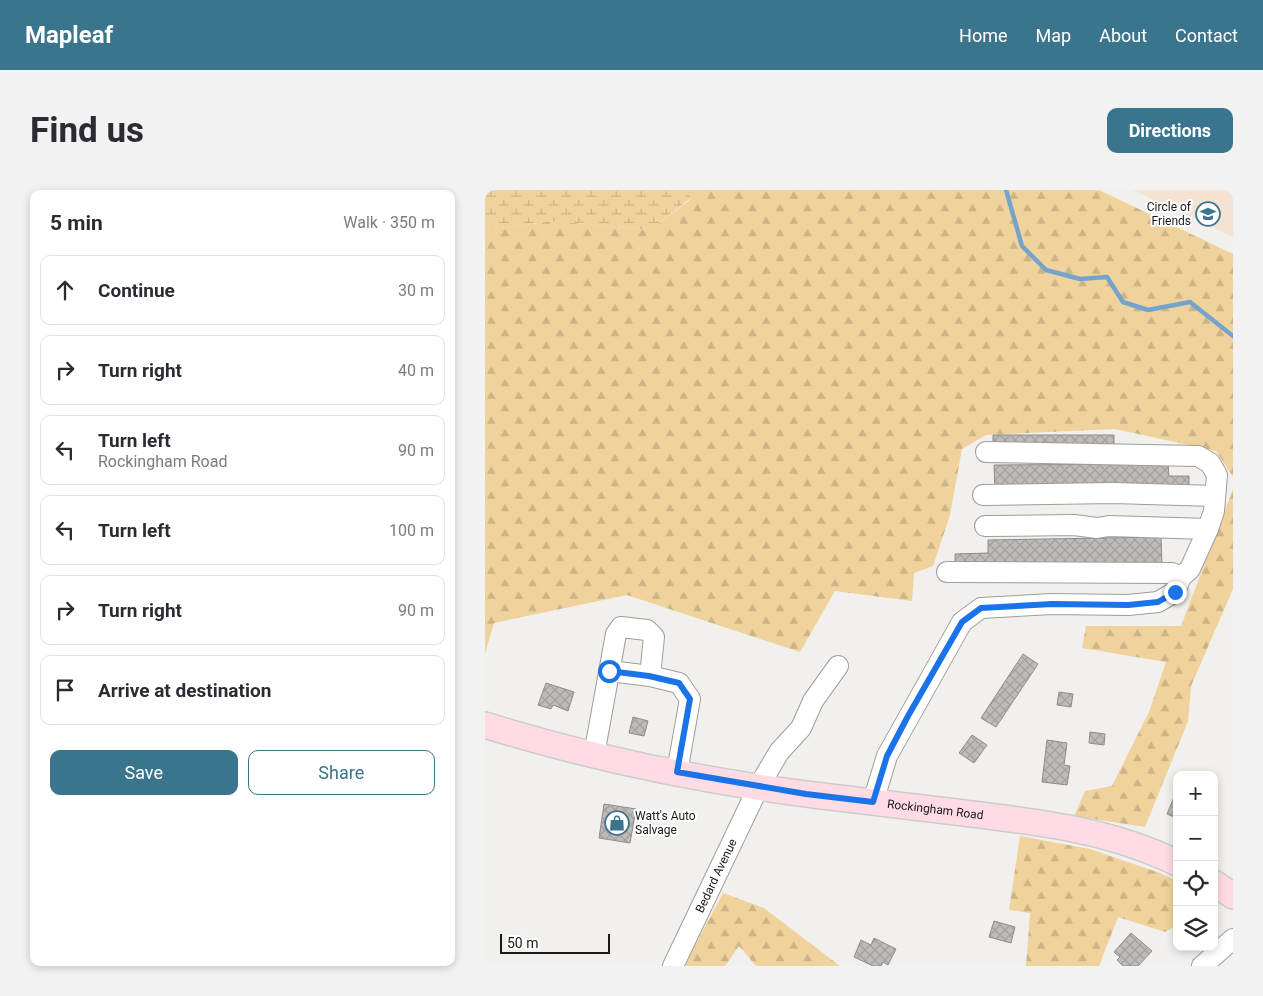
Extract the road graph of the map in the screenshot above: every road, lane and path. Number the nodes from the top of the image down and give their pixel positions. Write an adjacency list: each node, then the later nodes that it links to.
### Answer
1 (986, 452): 3 (street)
2 (983, 495): 3 (street)
3 (1215, 496): 5 (street)
4 (985, 526): 5 (street)
5 (1208, 529): 7 (street)
6 (947, 572): 7 (street)
7 (1181, 577): 15 (street)
8 (838, 666): 14 (street, Bedard Avenue)
9 (609, 671): 10 (street); 10 (street); 12 (street)
10 (649, 676): 13 (street)
11 (485, 725): 12 (main road, Rockingham Road)
12 (594, 755): 13 (main road, Rockingham Road)
13 (677, 772): 14 (main road, Rockingham Road)
14 (759, 786): 15 (main road, Rockingham Road); 20 (street, Bedard Avenue)
15 (873, 802): 16 (main road, Rockingham Road)
16 (1173, 861)
17 (1218, 886): 18 (main road)
18 (1233, 896)
19 (1233, 939): 21 (street)
20 (673, 966)
21 (1202, 966)

